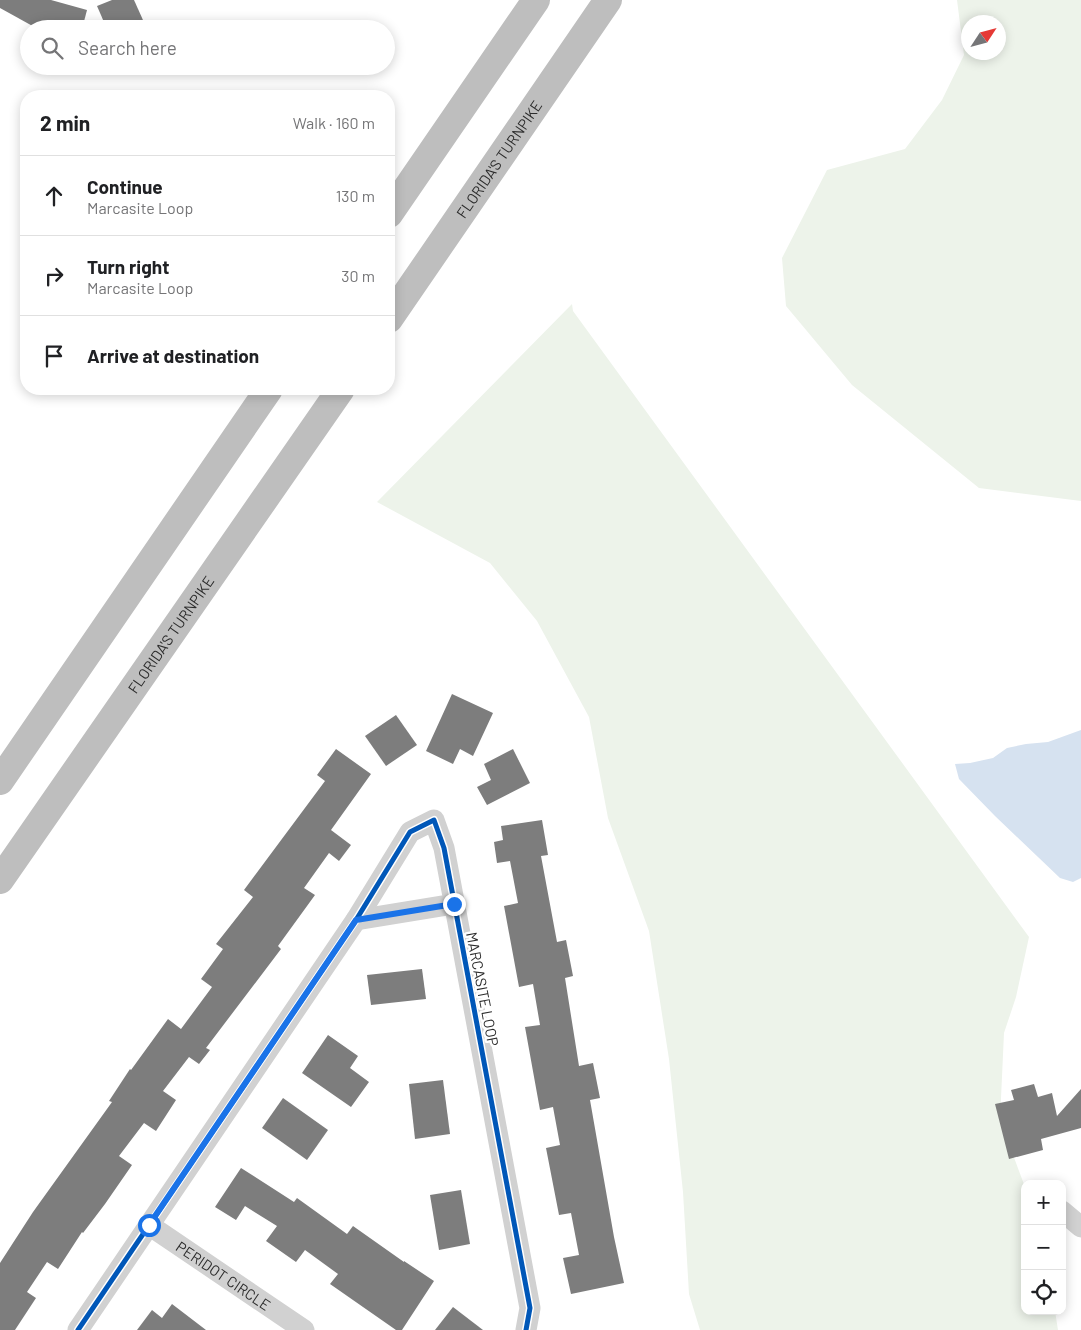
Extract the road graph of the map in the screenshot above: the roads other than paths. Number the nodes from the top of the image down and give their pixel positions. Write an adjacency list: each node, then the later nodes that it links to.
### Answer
1 (536, 0): 3 (highway)
2 (608, 0): 4 (highway, FLORIDA'S TURNPIKE)
3 (395, 205)
4 (395, 311)
5 (265, 395): 7 (highway)
6 (337, 395): 8 (highway, FLORIDA'S TURNPIKE)
7 (0, 781)
8 (0, 880)
9 (454, 904): 10 (street); 10 (street, MARCASITE LOOP); 16 (street, MARCASITE LOOP)
10 (356, 920): 12 (street, MARCASITE LOOP)
11 (1066, 1214): 13 (street)
12 (149, 1225): 14 (street); 15 (street, PERIDOT CIRCLE)
13 (1081, 1227)
14 (78, 1330)
15 (304, 1330)
16 (526, 1330)

